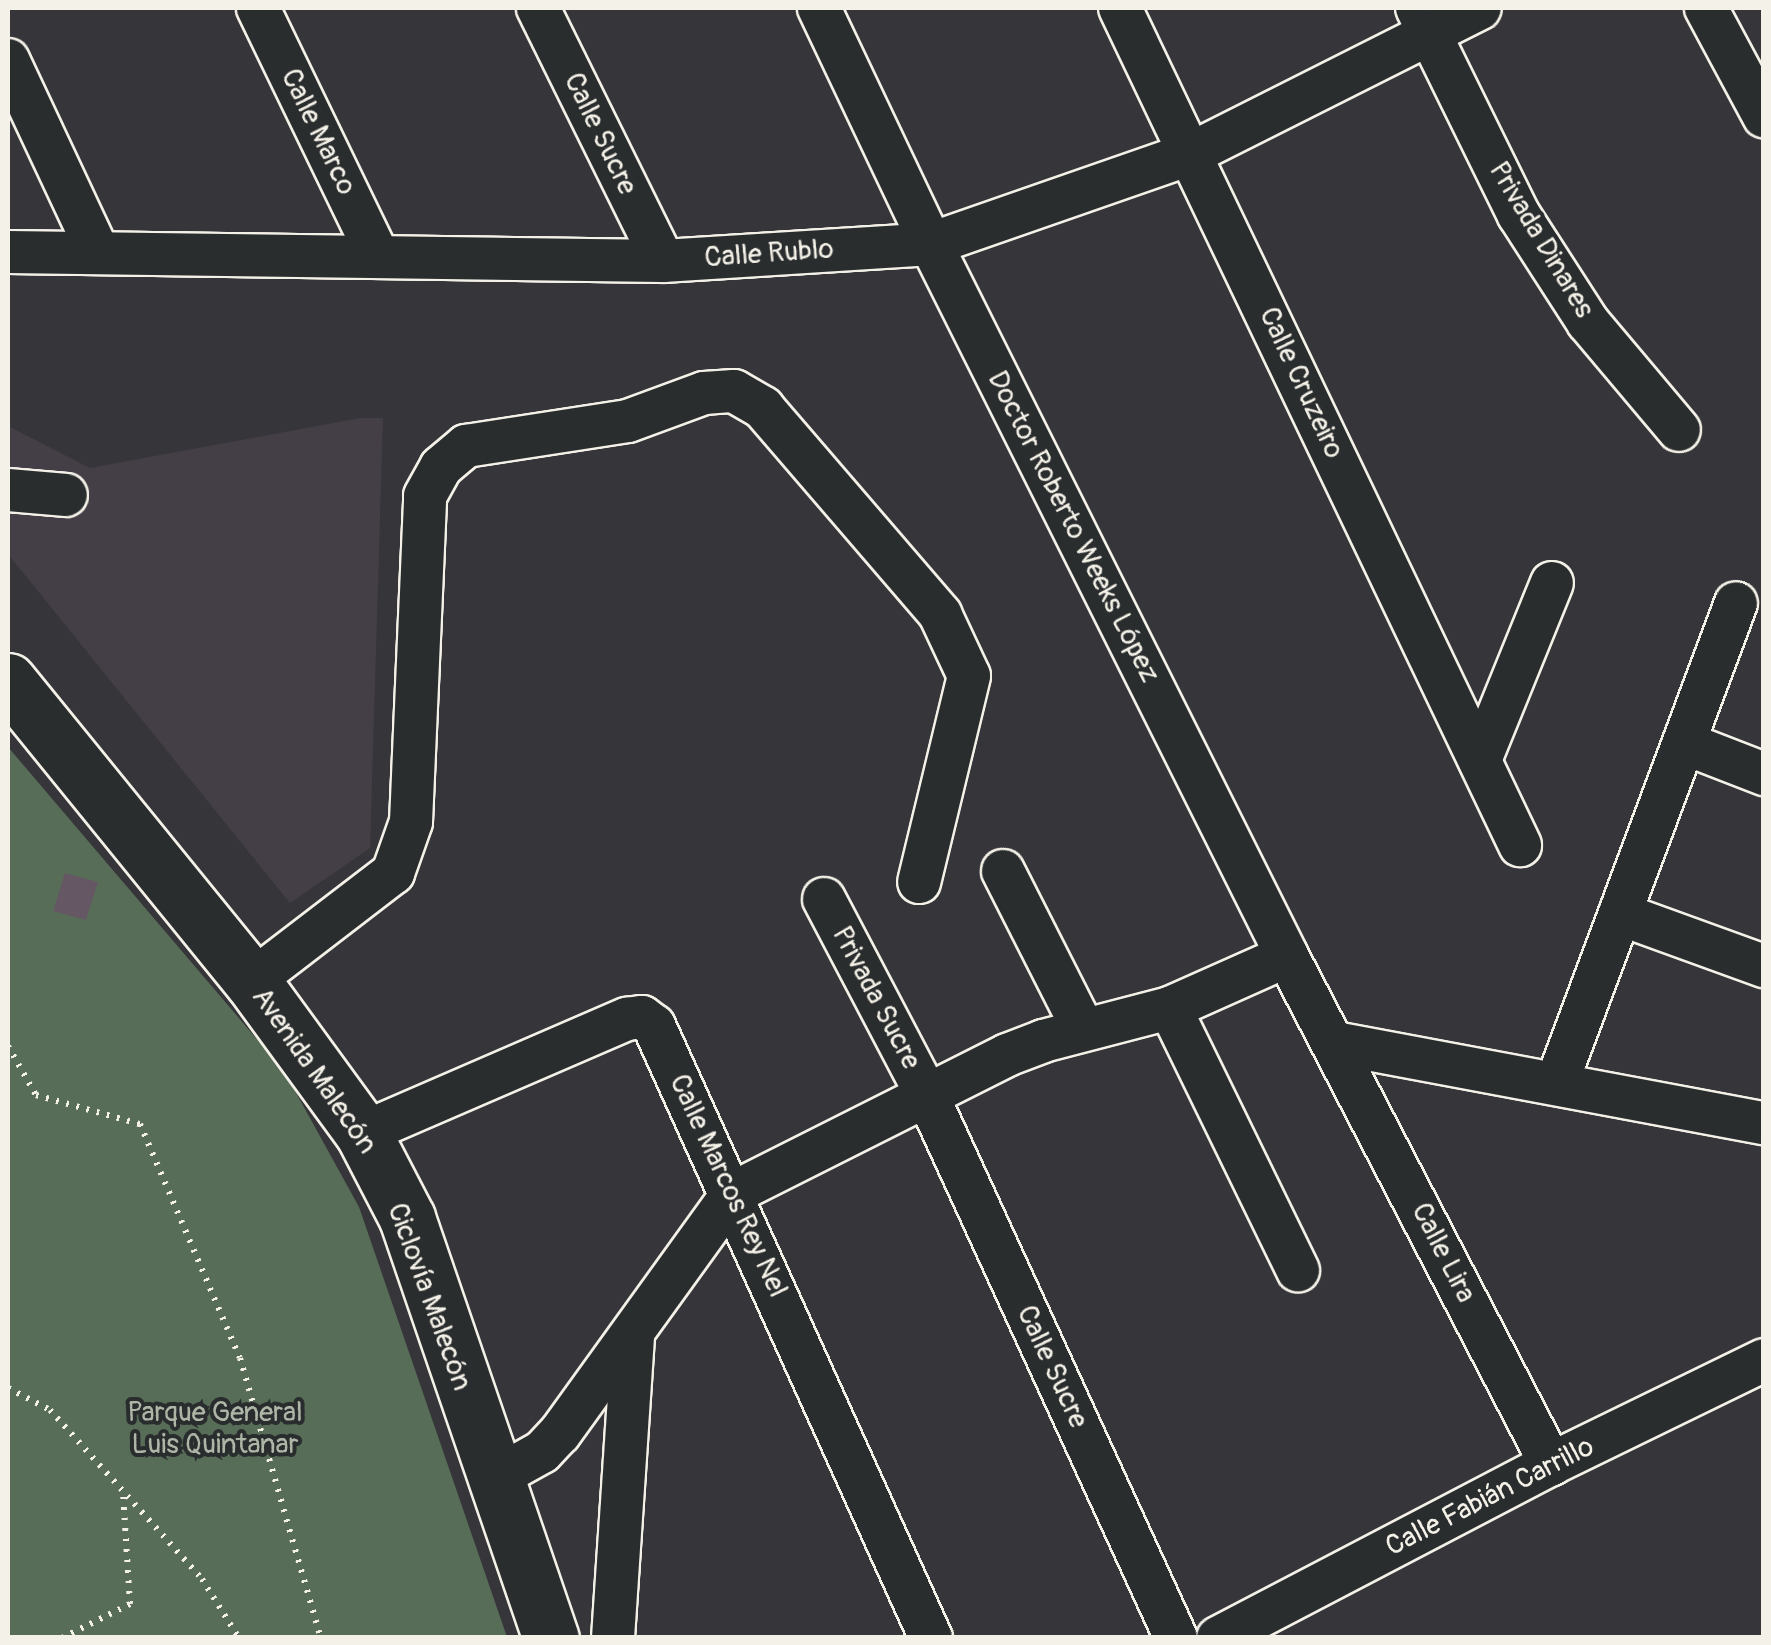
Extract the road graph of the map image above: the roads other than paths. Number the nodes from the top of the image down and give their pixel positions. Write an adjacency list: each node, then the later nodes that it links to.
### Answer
1 (258, 8): 14 (street, Calle Marco)
2 (538, 8): 15 (street, Calle Sucre)
3 (819, 8): 11 (street, Doctor Roberto Weeks López)
4 (1120, 8): 10 (street, Calle Cruzeiro)
5 (1480, 8): 7 (street, Calle Rublo)
6 (1706, 8): 9 (street)
7 (1423, 20): 10 (street, Calle Rublo); 16 (street, Privada Dinares)
8 (8, 60): 12 (street)
9 (1764, 116)
10 (1192, 153): 11 (street, Calle Rublo); 23 (street, Calle Cruzeiro)
11 (931, 244): 15 (street, Calle Rublo); 30 (street, Doctor Roberto Weeks López)
12 (97, 250): 13 (street, Calle Rublo); 14 (street, Calle Rublo)
13 (8, 252)
14 (378, 256): 15 (street, Calle Rublo)
15 (663, 262)
16 (1679, 430)
17 (8, 490): 18 (street)
18 (66, 495)
19 (1552, 583): 23 (street)
20 (1736, 603): 22 (street)
21 (8, 681): 32 (main road, Avenida Malecón)
22 (1684, 744): 24 (street); 29 (street)
23 (1480, 760): 25 (street, Calle Cruzeiro)
24 (1764, 774)
25 (1520, 845)
26 (1003, 870): 34 (street)
27 (919, 882): 32 (street)
28 (824, 898): 37 (street, Privada Sucre)
29 (1620, 914): 31 (street); 36 (street)
30 (1286, 956): 33 (street); 35 (street, Doctor Roberto Weeks López)
31 (1764, 966)
32 (252, 981): 39 (main road, Avenida Malecón)
33 (1170, 1008): 34 (street); 41 (street)
34 (1083, 1029): 37 (street)
35 (1335, 1042): 36 (street); 44 (street, Calle Lira)
36 (1556, 1082): 38 (street)
37 (928, 1097): 40 (street); 50 (street, Calle Sucre)
38 (1764, 1123)
39 (363, 1133): 40 (street, Calle Marcos Rey Nel); 45 (main road, Avenida Malecón)
40 (733, 1192): 42 (street); 49 (street, Calle Marcos Rey Nel)
41 (1298, 1270)
42 (633, 1337): 45 (street); 48 (street)
43 (1764, 1360): 44 (street, Calle Fabián Carrillo)
44 (1551, 1464): 46 (street, Calle Fabián Carrillo)
45 (496, 1478): 47 (main road, Avenida Malecón)
46 (1232, 1634)
47 (551, 1638)
48 (613, 1638)
49 (932, 1638)
50 (1176, 1638)

